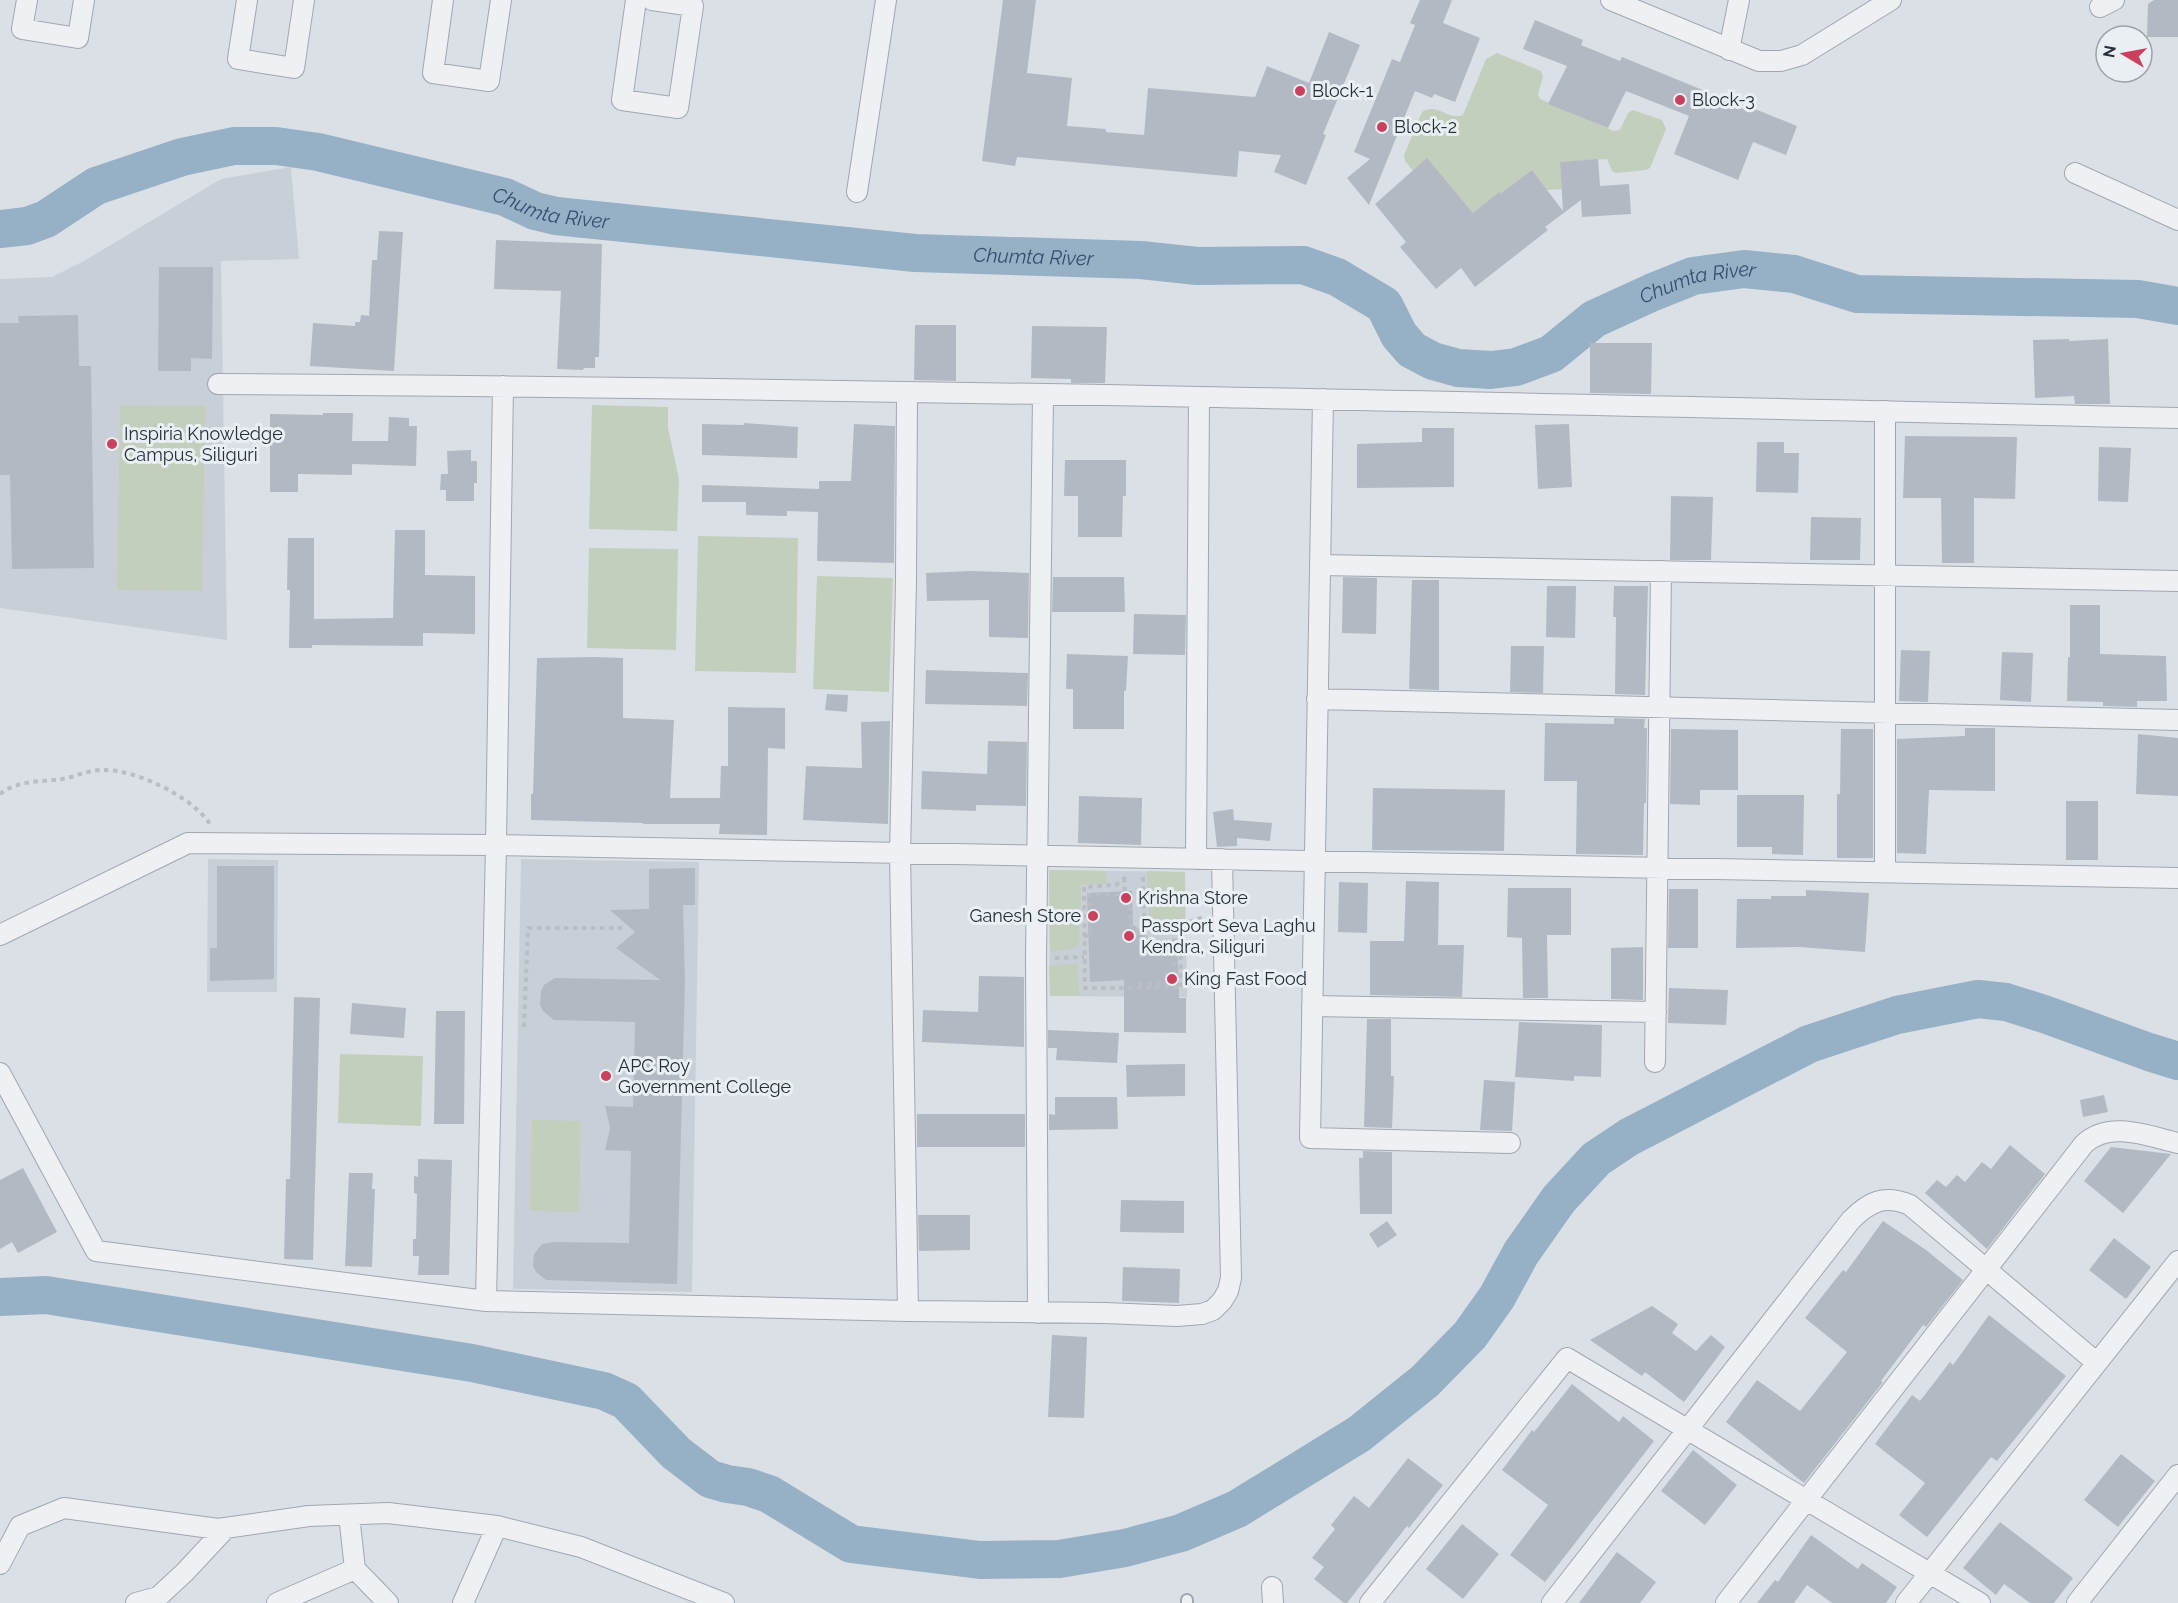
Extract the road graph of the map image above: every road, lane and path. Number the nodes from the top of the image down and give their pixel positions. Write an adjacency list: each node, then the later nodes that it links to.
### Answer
1 (27, 0): 2 (street)
2 (84, 0)
3 (247, 0): 4 (street)
4 (304, 0)
5 (443, 0): 6 (street)
6 (501, 0)
7 (636, 0): 12 (street)
8 (886, 0): 15 (street)
9 (1611, 0): 13 (street)
10 (1738, 0): 13 (street)
11 (1891, 0): 13 (street)
12 (661, 1)
13 (1729, 50)
14 (2075, 173): 16 (street)
15 (856, 192)
16 (2178, 220)
17 (218, 384): 18 (street)
18 (503, 386): 19 (street); 35 (street)
19 (907, 393): 20 (street); 36 (street)
20 (1043, 395): 21 (street); 37 (street)
21 (1199, 397): 22 (street); 38 (street)
22 (1323, 399): 23 (street); 25 (street)
23 (1885, 411): 24 (street); 27 (street)
24 (2178, 418)
25 (1320, 565): 26 (street); 29 (street)
26 (1661, 571): 27 (street); 30 (street)
27 (1885, 576): 28 (street); 31 (street)
28 (2178, 581)
29 (1317, 699): 30 (street); 40 (street)
30 (1659, 707): 31 (street); 41 (street)
31 (1885, 713): 32 (street); 42 (street)
32 (2178, 720)
33 (0, 794): 34 (path)
34 (219, 843): 35 (street); 50 (street)
35 (496, 845): 36 (street); 66 (street)
36 (900, 854): 37 (street); 67 (street)
37 (1038, 856): 38 (street); 54 (street)
38 (1196, 859): 39 (street)
39 (1222, 859): 40 (street); 68 (street)
40 (1315, 861): 41 (street); 57 (street)
41 (1658, 868): 42 (street); 58 (street)
42 (1885, 872): 44 (street)
43 (1124, 877): 45 (path); 46 (path); 51 (path)
44 (2178, 878)
45 (1125, 894): 49 (path); 51 (path)
46 (1144, 922): 47 (path); 49 (path)
47 (1174, 922): 52 (path); 56 (path)
48 (623, 928): 59 (path)
49 (1135, 932): 52 (path)
50 (0, 935)
51 (1084, 936): 53 (path)
52 (1174, 943): 56 (path)
53 (1084, 957): 54 (path); 56 (path)
54 (1036, 959): 68 (street)
55 (1136, 984): 56 (path)
56 (1175, 985)
57 (1312, 1006): 58 (street); 62 (street)
58 (1656, 1012): 60 (street)
59 (524, 1027)
60 (1655, 1062)
61 (0, 1073): 66 (street)
62 (1510, 1143)
63 (2178, 1143): 65 (street)
64 (2178, 1262): 69 (street)
65 (1986, 1270): 69 (street); 70 (street); 72 (street)
66 (486, 1302): 67 (street)
67 (908, 1311): 68 (street)
68 (1038, 1312)
69 (2097, 1363): 78 (street)
70 (1688, 1430): 72 (street); 84 (street); 85 (street)
71 (2178, 1475): 89 (street)
72 (1806, 1500): 78 (street); 86 (street)
73 (349, 1515): 74 (street); 75 (street); 77 (street)
74 (497, 1526): 82 (street); 83 (street)
75 (226, 1528): 76 (street); 79 (street)
76 (0, 1564)
77 (355, 1569): 80 (street); 81 (street)
78 (1930, 1573): 87 (street); 88 (street)
79 (136, 1603)
80 (277, 1603)
81 (388, 1603)
82 (463, 1603)
83 (724, 1603)
84 (1370, 1603)
85 (1552, 1603)
86 (1726, 1603)
87 (1906, 1603)
88 (1980, 1603)
89 (2077, 1603)

